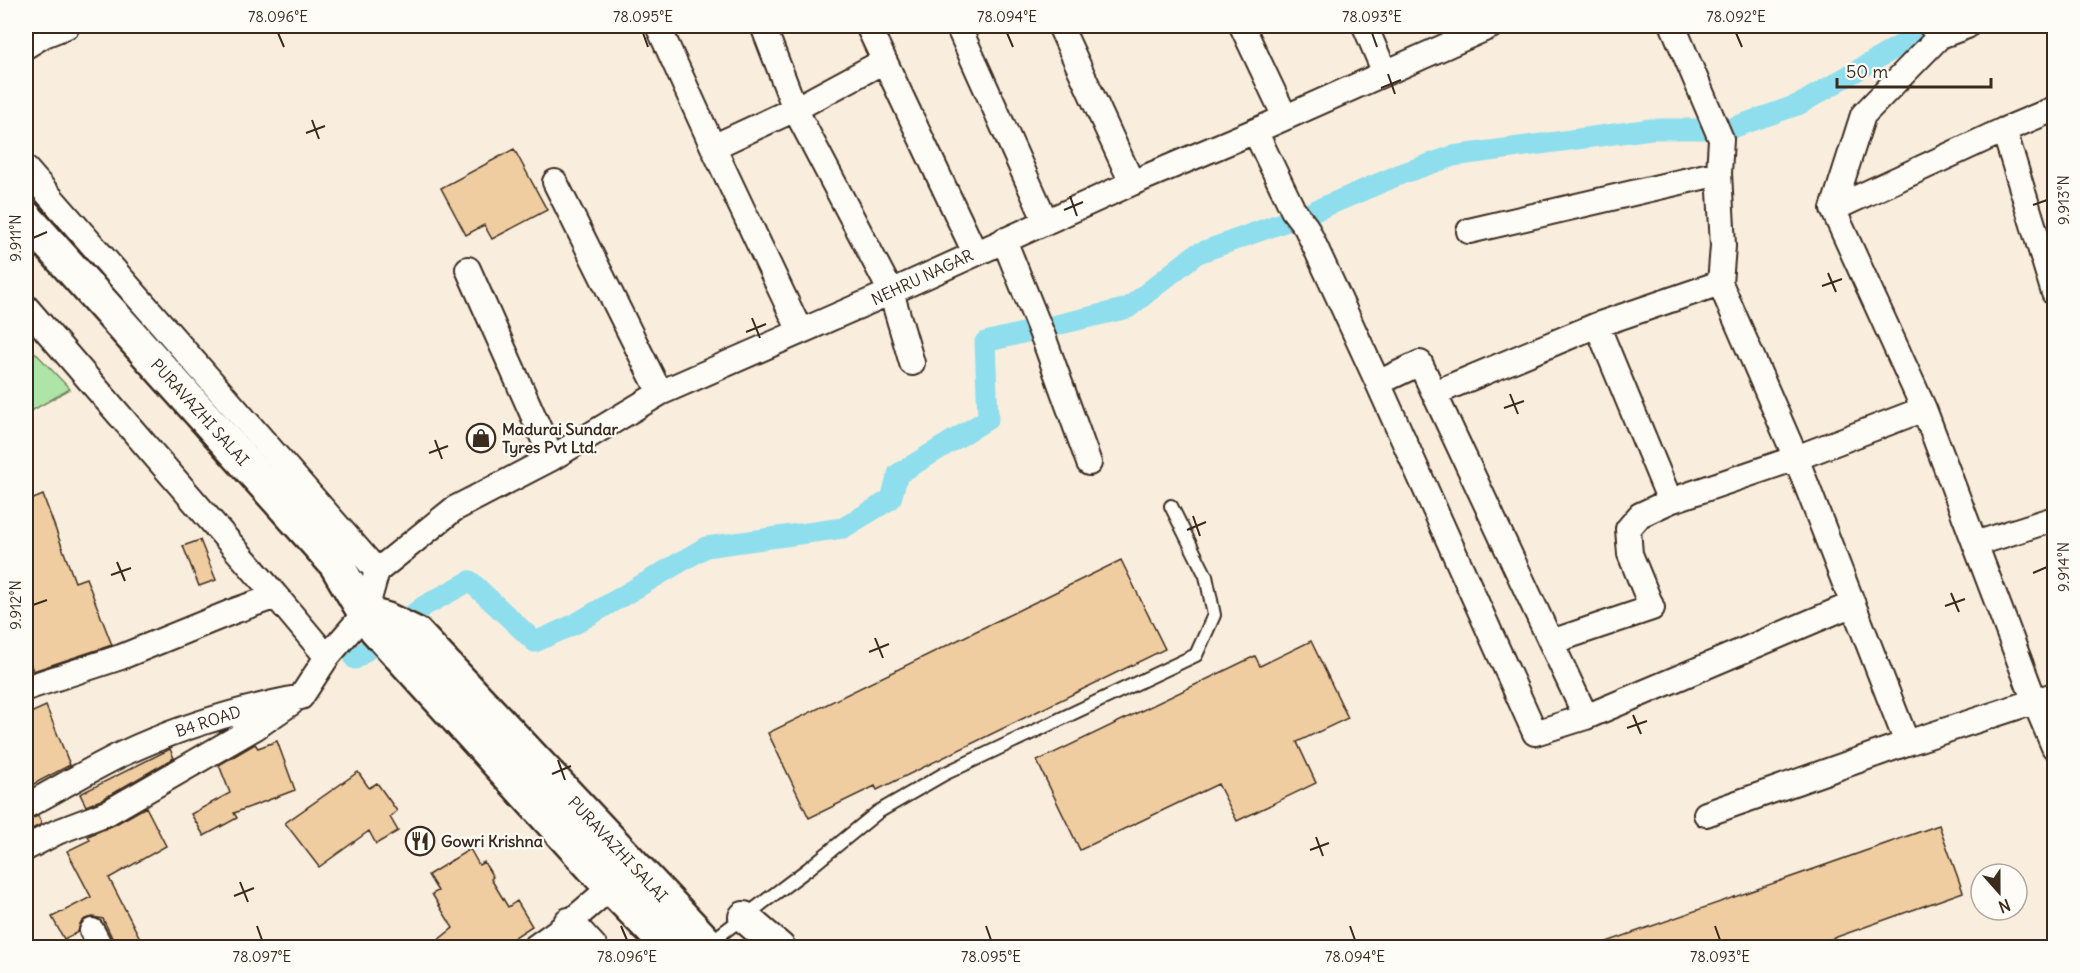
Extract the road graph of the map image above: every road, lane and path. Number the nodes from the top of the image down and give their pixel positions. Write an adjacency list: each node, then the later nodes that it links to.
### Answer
1 (67, 26): 13 (street)
2 (658, 26): 21 (street)
3 (763, 26): 16 (street)
4 (868, 26): 14 (street)
5 (958, 26): 28 (street)
6 (1062, 26): 25 (street)
7 (1242, 26): 18 (street)
8 (1365, 26): 15 (street)
9 (1491, 26): 15 (street, NEHRU NAGAR)
10 (1673, 26): 23 (street)
11 (1967, 26): 12 (street)
12 (1934, 29): 26 (street)
13 (26, 46)
14 (884, 61): 16 (street); 31 (street)
15 (1385, 73): 18 (street, NEHRU NAGAR)
16 (795, 109): 21 (street); 34 (street)
17 (2055, 109): 19 (street)
18 (1285, 117): 20 (street, NEHRU NAGAR)
19 (2004, 130): 26 (street); 35 (street)
20 (1255, 131): 25 (street, NEHRU NAGAR); 40 (street)
21 (713, 147): 38 (street)
22 (26, 169): 51 (street)
23 (1719, 173): 29 (street); 33 (street)
24 (555, 182): 41 (street)
25 (1132, 183): 28 (street, NEHRU NAGAR)
26 (1833, 209): 43 (street)
27 (26, 218): 54 (main road, PURAVAZHI SALAI)
28 (1046, 222): 30 (street, NEHRU NAGAR)
29 (1469, 231)
30 (1004, 240): 31 (street, NEHRU NAGAR); 46 (street)
31 (975, 253): 34 (street, NEHRU NAGAR)
32 (468, 269): 44 (street)
33 (1720, 283): 37 (street); 45 (street)
34 (891, 292): 38 (street, NEHRU NAGAR); 39 (street)
35 (2055, 294)
36 (26, 307): 52 (street)
37 (1597, 326): 42 (street); 47 (street)
38 (800, 331): 41 (street, NEHRU NAGAR)
39 (912, 363)
40 (1378, 383): 42 (street); 60 (street)
41 (660, 393): 44 (street, NEHRU NAGAR)
42 (1435, 393): 55 (street)
43 (1924, 409): 45 (street); 50 (street)
44 (552, 458): 51 (street, NEHRU NAGAR)
45 (1796, 458): 47 (street); 53 (street)
46 (1089, 463)
47 (1670, 501): 55 (street)
48 (1171, 506): 67 (lane)
49 (2055, 519): 50 (street)
50 (1975, 544): 59 (street)
51 (377, 571): 54 (street)
52 (276, 596): 56 (street); 57 (street)
53 (1853, 604): 60 (street); 61 (street)
54 (387, 629): 56 (street); 66 (main road, PURAVAZHI SALAI); 69 (main road, PURAVAZHI SALAI)
55 (1551, 642): 60 (street)
56 (327, 657): 58 (street)
57 (26, 688)
58 (301, 697): 63 (street, B4 ROAD); 65 (street)
59 (2045, 699): 61 (street); 62 (street)
60 (1586, 717)
61 (1907, 743): 64 (street)
62 (2055, 747)
63 (26, 806)
64 (1706, 814)
65 (26, 848)
66 (611, 887): 68 (street); 72 (main road, PURAVAZHI SALAI)
67 (744, 917): 69 (lane); 73 (street)
68 (568, 924): 70 (street); 71 (street)
69 (709, 946)
70 (534, 948)
71 (592, 948)
72 (670, 948)
73 (780, 948)

